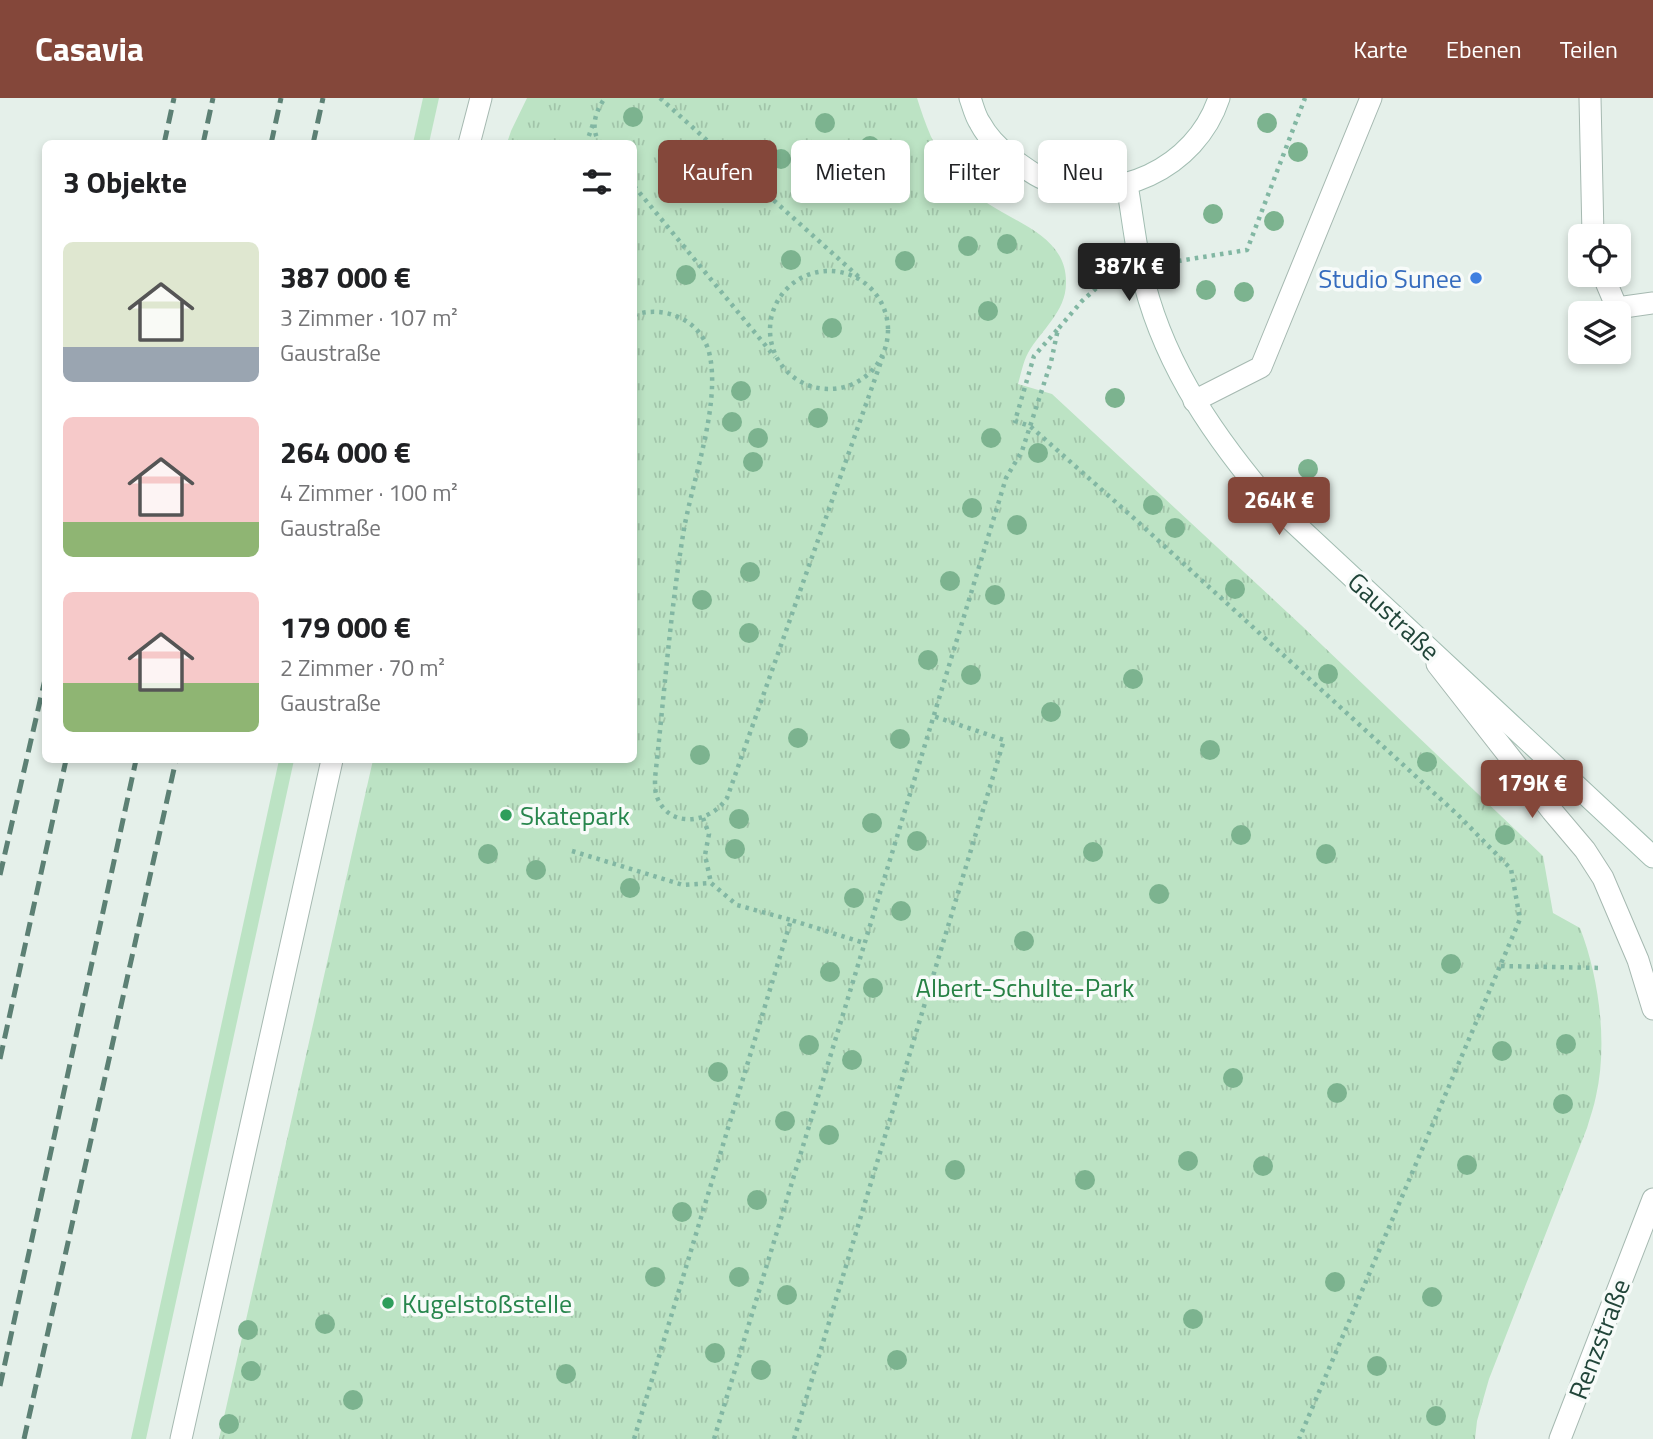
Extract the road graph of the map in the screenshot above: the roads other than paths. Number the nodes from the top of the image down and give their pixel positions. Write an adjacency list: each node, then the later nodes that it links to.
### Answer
1 (481, 98): 6 (main road)
2 (970, 98): 7 (main road)
3 (1219, 98): 8 (main road)
4 (1371, 98): 12 (main road)
5 (1590, 98): 9 (main road)
6 (470, 140)
7 (1038, 175)
8 (1127, 185): 12 (main road, Gaustraße)
9 (1593, 224)
10 (1608, 287): 11 (main road)
11 (1653, 303)
12 (1194, 401): 13 (main road, Gaustraße)
13 (1412, 632): 15 (main road, Gaustraße); 16 (main road)
14 (331, 763): 18 (main road)
15 (1653, 857)
16 (1653, 1009)
17 (1653, 1199): 19 (main road, Renzstraße)
18 (181, 1439)
19 (1560, 1439)

